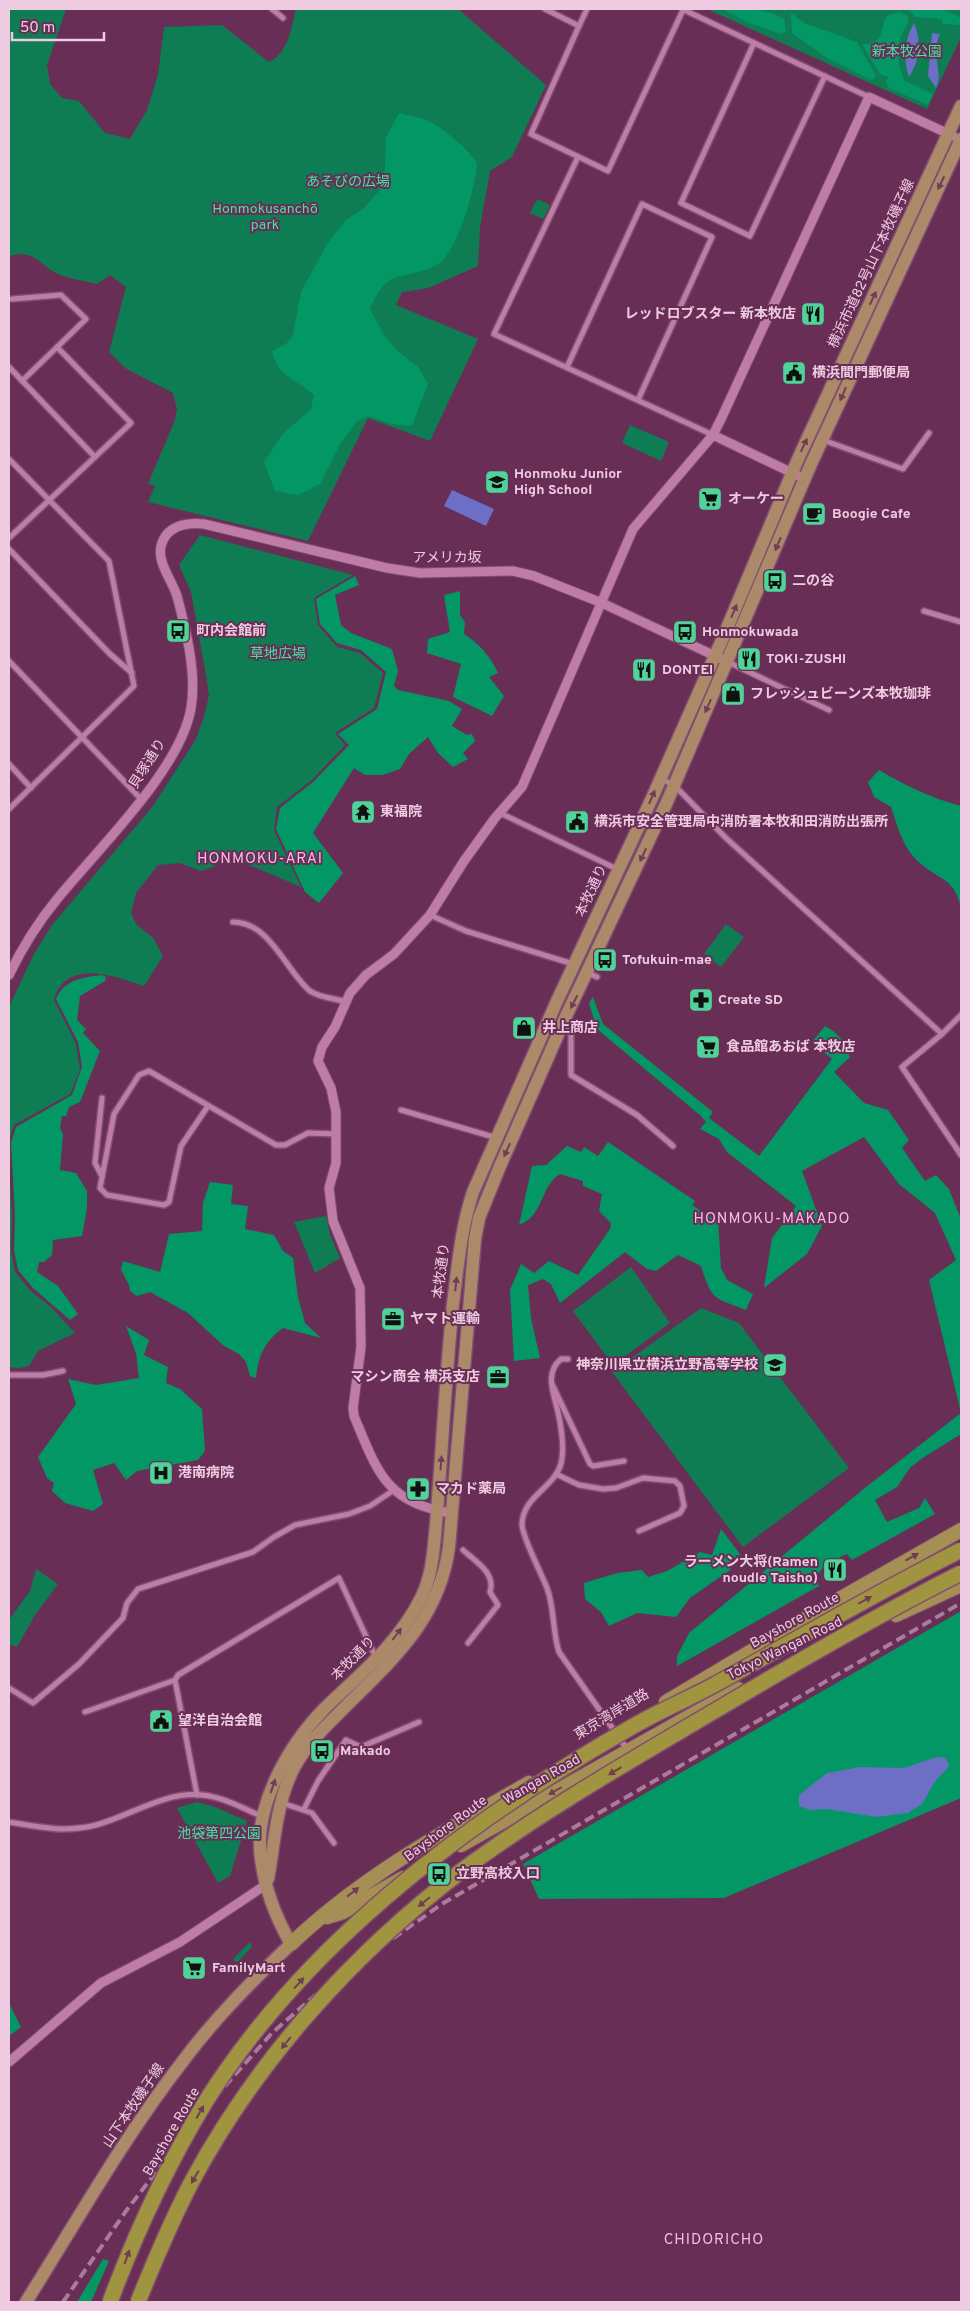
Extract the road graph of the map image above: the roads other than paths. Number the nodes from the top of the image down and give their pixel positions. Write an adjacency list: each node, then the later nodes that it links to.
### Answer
1 (272, 9): 5 (street)
2 (545, 9): 6 (street)
3 (587, 9): 6 (street)
4 (682, 9): 7 (street); 13 (street)
5 (283, 18)
6 (579, 26): 13 (street)
7 (754, 43): 8 (street); 8 (street)
8 (825, 76): 9 (street)
9 (869, 97): 11 (street); 21 (street)
10 (961, 106): 11 (main road, 横浜市道82号山下本牧磯子線)
11 (948, 134): 12 (street); 25 (main road, 横浜市道82号山下本牧磯子線, one-way to 11)
12 (961, 140): 22 (main road, 横浜市道82号山下本牧磯子線, one-way to 22)
13 (578, 157): 17 (street)
14 (12, 299): 15 (street)
15 (57, 347): 18 (street); 23 (street)
16 (9, 367): 18 (street)
17 (567, 367): 19 (street); 19 (street)
18 (22, 381): 23 (street)
19 (638, 400): 21 (street)
20 (929, 433): 22 (street)
21 (713, 435): 25 (street); 31 (street)
22 (822, 440): 26 (main road, 横浜市道82号山下本牧磯子線)
23 (96, 457): 27 (street)
24 (9, 459): 27 (street)
25 (792, 474): 26 (street); 34 (main road, 横浜市道82号山下本牧磯子線, one-way to 25)
26 (805, 479): 36 (main road, 横浜市道82号山下本牧磯子線, one-way to 36)
27 (49, 500): 29 (street); 37 (street)
28 (170, 532): 31 (street, アメリカ坂); 44 (street, 貝塚通り)
29 (9, 538)
30 (9, 549): 37 (street)
31 (602, 603): 34 (street, アメリカ坂); 46 (street)
32 (924, 611): 33 (street)
33 (961, 622)
34 (715, 656): 36 (street, アメリカ坂); 41 (main road, 本牧通り)
35 (9, 661): 39 (street)
36 (728, 662): 38 (street); 42 (main road, 本牧通り, one-way to 42)
37 (132, 674): 39 (street)
38 (829, 710)
39 (82, 737): 43 (street); 44 (street)
40 (9, 764): 43 (street)
41 (660, 779): 42 (street); 47 (main road, 本牧通り, one-way to 41)
42 (674, 785): 55 (main road, 本牧通り, one-way to 55); 56 (street)
43 (32, 788): 45 (street)
44 (142, 800): 51 (street, 貝塚通り)
45 (9, 809)
46 (500, 813): 47 (street); 48 (street)
47 (619, 870): 50 (main road, 本牧通り)
48 (430, 916): 50 (street); 52 (street)
49 (234, 922): 52 (street)
50 (574, 964): 54 (main road, 本牧通り)
51 (9, 974)
52 (344, 1002): 60 (street)
53 (961, 1015): 56 (street)
54 (548, 1022): 55 (street); 61 (main road, 本牧通り)
55 (562, 1028): 62 (street); 73 (main road, 本牧通り, one-way to 73)
56 (942, 1034): 63 (street)
57 (102, 1098): 64 (street)
58 (208, 1106): 60 (street); 64 (street); 64 (street)
59 (401, 1110): 61 (street)
60 (337, 1134): 71 (street)
61 (497, 1138): 72 (main road, 本牧通り, one-way to 61)
62 (673, 1146)
63 (961, 1155)
64 (102, 1177)
65 (568, 1359): 68 (street)
66 (63, 1372): 67 (street)
67 (9, 1375)
68 (551, 1381): 69 (street); 70 (street)
69 (624, 1461)
70 (558, 1475): 75 (street); 86 (street)
71 (394, 1490): 72 (street); 83 (street)
72 (437, 1511): 73 (street); 81 (main road, 本牧通り, one-way to 72)
73 (452, 1513): 89 (main road, 本牧通り)
74 (961, 1530): 86 (highway, 東京湾岸道路, one-way to 74)
75 (639, 1531)
76 (463, 1550): 80 (street)
77 (961, 1550): 99 (highway, Bayshore Route, one-way to 77, bridge)
78 (961, 1573): 100 (highway, one-way to 100, bridge)
79 (961, 1585): 87 (highway, Tokyo Wangan Road)
80 (468, 1643)
81 (376, 1658): 82 (street); 91 (main road, 本牧通り, one-way to 81)
82 (175, 1680): 84 (street); 88 (street)
83 (9, 1688)
84 (85, 1712)
85 (419, 1722): 90 (street)
86 (616, 1732): 87 (street); 95 (highway, 東京湾岸道路, one-way to 86)
87 (628, 1750): 95 (highway, Wangan Road, one-way to 95)
88 (196, 1794): 91 (street); 92 (street)
89 (281, 1803): 90 (street); 94 (main road, 本牧通り)
90 (304, 1809): 93 (street)
91 (264, 1818): 94 (main road, 本牧通り)
92 (9, 1822)
93 (334, 1843)
94 (267, 1884): 96 (main road, 本牧通り); 97 (street)
95 (314, 1922): 96 (highway, 東京湾岸道路)
96 (291, 1944): 98 (main road, 山下本牧磯子線)
97 (9, 2062)
98 (26, 2302)
99 (110, 2302)
100 (138, 2302)

